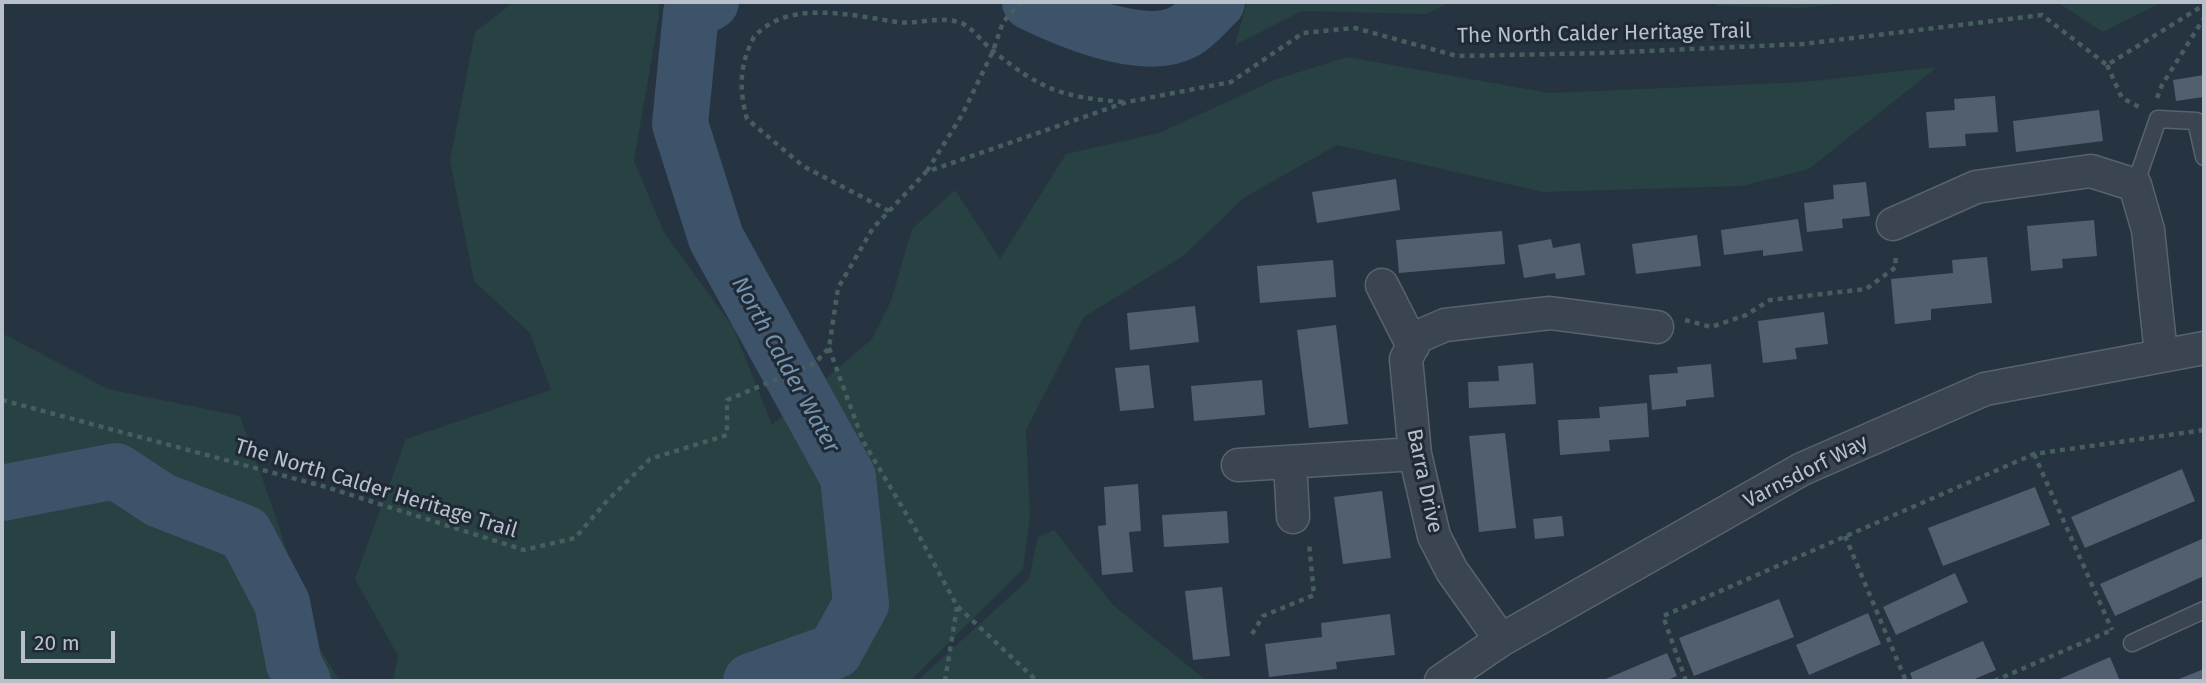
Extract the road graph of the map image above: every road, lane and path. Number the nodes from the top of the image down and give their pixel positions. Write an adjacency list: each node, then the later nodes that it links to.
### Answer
1 (1021, 2): 6 (path)
2 (820, 5): 6 (path)
3 (2204, 5): 7 (path)
4 (769, 17): 13 (path)
5 (2204, 18): 9 (path)
6 (993, 51): 8 (path); 11 (path)
7 (2107, 65): 8 (path, The North Calder Heritage Trail); 9 (path)
8 (1127, 102): 11 (path, The North Calder Heritage Trail)
9 (2155, 117): 10 (lane); 12 (lane)
10 (2204, 157)
11 (926, 172): 13 (path, The North Calder Heritage Trail)
12 (2136, 185): 14 (street); 20 (street)
13 (889, 211): 18 (path, The North Calder Heritage Trail)
14 (1893, 224): 16 (path)
15 (1382, 285): 17 (street)
16 (1657, 327): 17 (street)
17 (1413, 345): 23 (street, Barra Drive)
18 (829, 348): 21 (path, The North Calder Heritage Trail); 29 (path)
19 (2204, 348): 20 (street, Varnsdorf Way)
20 (2161, 354): 33 (street, Varnsdorf Way)
21 (2, 400)
22 (2204, 430): 24 (path)
23 (1415, 454): 25 (street); 33 (street, Barra Drive)
24 (2034, 454): 28 (path); 31 (path)
25 (1290, 462): 26 (street); 27 (street)
26 (1238, 465)
27 (1293, 517): 32 (path)
28 (1845, 536): 38 (path); 39 (path)
29 (957, 606): 35 (path); 36 (path)
30 (2204, 610): 34 (lane)
31 (2112, 630): 34 (path); 40 (path)
32 (1252, 634)
33 (1501, 640): 37 (street, Varnsdorf Way)
34 (2132, 643)
35 (945, 681)
36 (1037, 681)
37 (1441, 681)
38 (1686, 681)
39 (1906, 681)
40 (1994, 681)

